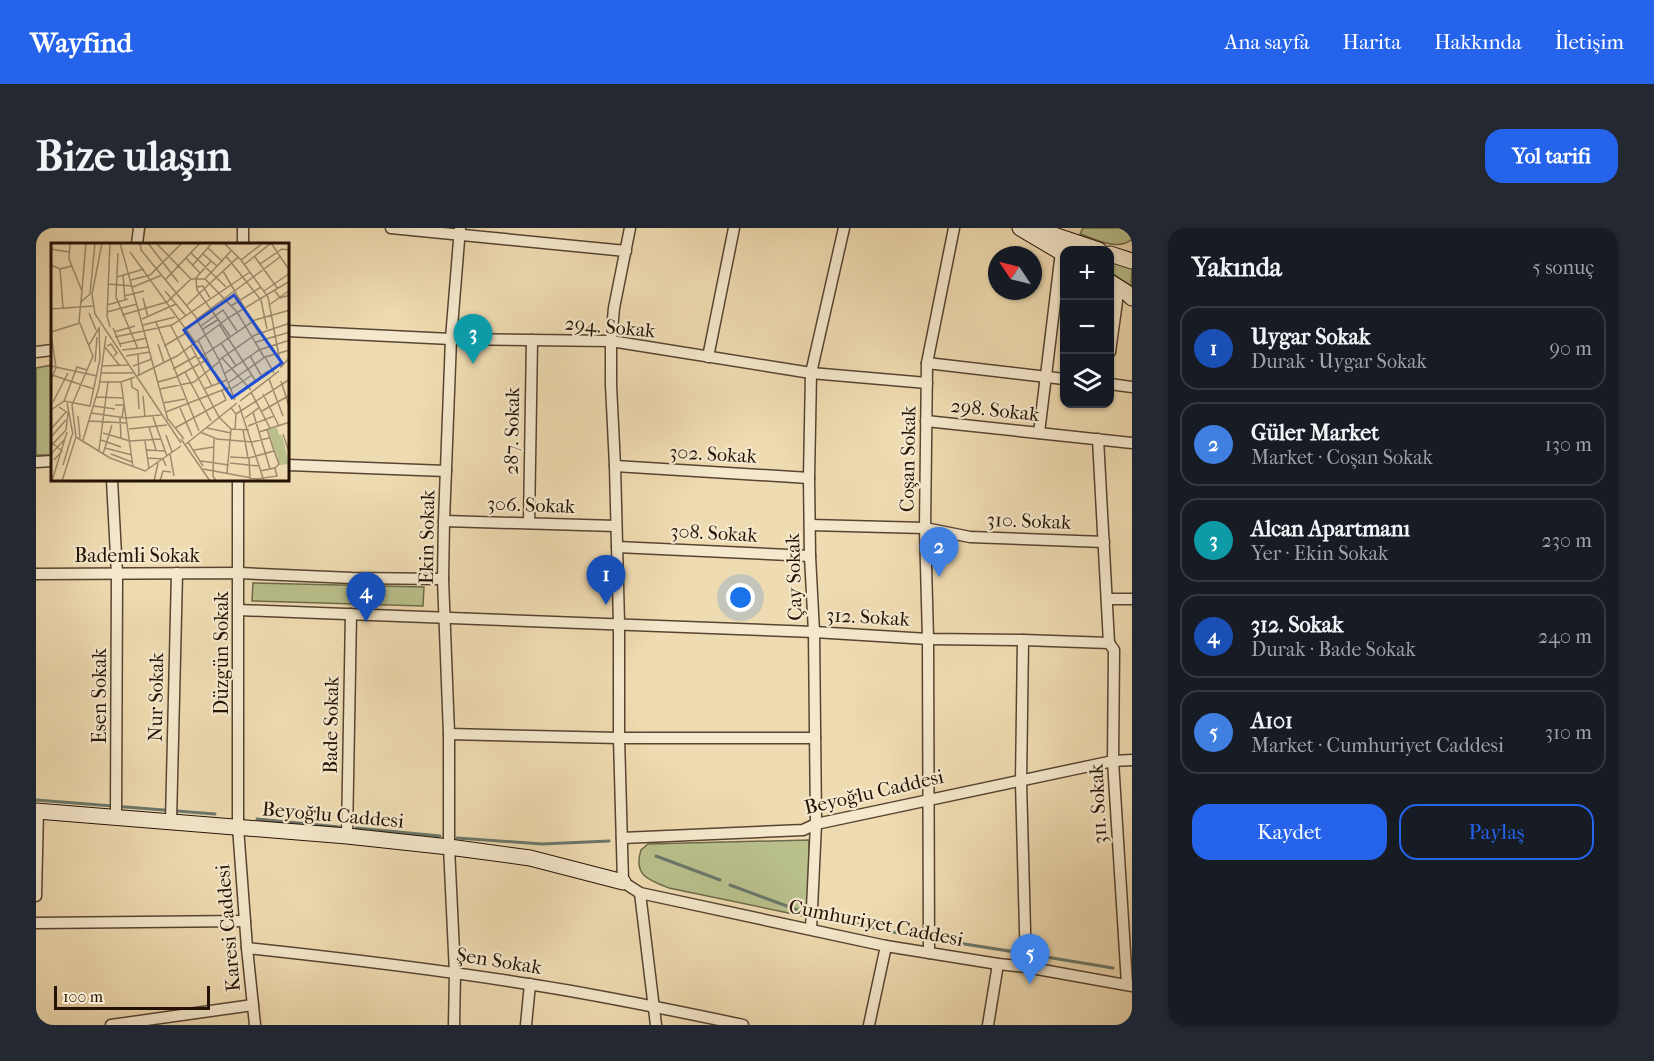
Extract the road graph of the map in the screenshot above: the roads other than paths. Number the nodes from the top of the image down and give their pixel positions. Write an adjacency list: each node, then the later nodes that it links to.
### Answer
1 (139, 228): 10 (street)
2 (391, 228): 9 (street)
3 (630, 228): 13 (street)
4 (734, 228): 25 (street)
5 (844, 228): 27 (street, Çay Sokak)
6 (954, 228): 26 (street, Coşan Sokak)
7 (1020, 228): 11 (main road)
8 (1033, 228): 11 (main road)
9 (459, 232): 13 (street); 20 (street, Ekin Sokak)
10 (137, 243)
11 (1066, 244): 28 (street)
12 (1132, 248): 14 (main road)
13 (626, 251): 22 (street)
14 (1114, 255)
15 (1114, 256): 16 (main road)
16 (1132, 261)
17 (1121, 289): 18 (street)
18 (1114, 323)
19 (290, 331): 20 (street, 294. Sokak)
20 (451, 339): 21 (street, 294. Sokak); 41 (street, Ekin Sokak)
21 (532, 340): 22 (street, 294. Sokak); 46 (street, 287. Sokak)
22 (611, 341): 25 (street, 294. Sokak); 40 (street)
23 (51, 350): 24 (street)
24 (36, 352)
25 (708, 357): 27 (street, 294. Sokak)
26 (927, 363): 28 (street); 30 (street, Coşan Sokak)
27 (812, 373): 30 (street, 294. Sokak); 42 (street, Çay Sokak)
28 (1046, 377): 29 (street); 34 (street)
29 (1060, 378)
30 (927, 383): 33 (street, Coşan Sokak)
31 (1114, 385): 32 (street)
32 (1132, 387)
33 (926, 421): 34 (street, 298. Sokak); 49 (street, Coşan Sokak)
34 (1039, 433): 35 (street, 298. Sokak)
35 (1098, 439): 36 (street, 298. Sokak); 50 (street, 311. Sokak)
36 (1132, 443)
37 (51, 461): 38 (street)
38 (36, 462)
39 (290, 465): 41 (street)
40 (615, 466): 42 (street, 302. Sokak); 48 (street)
41 (446, 471): 45 (street, Ekin Sokak)
42 (809, 478): 47 (street, Çay Sokak)
43 (112, 482): 56 (street, Esen Sokak)
44 (238, 482): 54 (street, Düzgün Sokak)
45 (444, 521): 46 (street, 306. Sokak); 57 (street, Ekin Sokak)
46 (529, 523): 48 (street, 306. Sokak)
47 (810, 525): 49 (street, 310. Sokak); 52 (street, Çay Sokak)
48 (616, 526): 51 (street)
49 (925, 528): 50 (street, 310. Sokak); 65 (street, Coşan Sokak)
50 (1104, 542): 58 (street, 311. Sokak)
51 (617, 547): 52 (street, 308. Sokak); 63 (street)
52 (810, 555): 64 (street, Çay Sokak)
53 (177, 573): 54 (street, Bademli Sokak); 56 (street, Bademli Sokak); 77 (street, Nur Sokak)
54 (239, 573): 57 (street, Bademli Sokak); 60 (street, Düzgün Sokak)
55 (36, 574): 56 (street, Bademli Sokak)
56 (117, 574): 75 (street, Esen Sokak)
57 (443, 579): 62 (street, Ekin Sokak)
58 (1107, 599): 59 (street); 67 (street, 311. Sokak)
59 (1132, 599)
60 (239, 610): 61 (street, 312. Sokak); 79 (street, Düzgün Sokak)
61 (351, 614): 62 (street, 312. Sokak); 80 (street, Bade Sokak)
62 (445, 618): 63 (street, 312. Sokak); 68 (street, Ekin Sokak)
63 (619, 624): 64 (street, 312. Sokak); 69 (street)
64 (814, 632): 65 (street, 312. Sokak); 70 (street, Çay Sokak)
65 (928, 639): 66 (street, 312. Sokak); 74 (street, Coşan Sokak)
66 (1023, 640): 67 (street, 312. Sokak); 73 (street)
67 (1109, 643): 72 (street, 311. Sokak)
68 (449, 734): 69 (street); 82 (street, Ekin Sokak)
69 (619, 738): 70 (street); 81 (street)
70 (815, 738): 78 (street, Çay Sokak)
71 (1132, 760): 72 (street, Beyoğlu Caddesi)
72 (1113, 761): 73 (street, Beyoğlu Caddesi); 95 (street, 311. Sokak)
73 (1021, 782): 74 (street, Beyoğlu Caddesi); 93 (street)
74 (928, 801): 78 (street, Beyoğlu Caddesi); 91 (street, Coşan Sokak)
75 (116, 810): 76 (main road, Beyoğlu Caddesi); 77 (main road, Beyoğlu Caddesi)
76 (37, 811): 85 (street)
77 (171, 814): 79 (main road, Beyoğlu Caddesi)
78 (816, 824): 81 (street, Beyoğlu Caddesi); 88 (street, Çay Sokak)
79 (238, 827): 80 (main road, Beyoğlu Caddesi); 86 (street, Karesi Caddesi)
80 (347, 837): 82 (main road, Beyoğlu Caddesi)
81 (621, 838): 83 (street)
82 (449, 847): 83 (main road, Beyoğlu Caddesi); 94 (street, Ekin Sokak)
83 (623, 882): 84 (street, Cumhuriyet Caddesi)
84 (640, 893): 88 (street, Cumhuriyet Caddesi); 98 (street)
85 (36, 897)
86 (245, 921): 87 (street); 90 (street, Karesi Caddesi)
87 (36, 922)
88 (811, 929): 89 (street, Cumhuriyet Caddesi)
89 (886, 946): 91 (street, Cumhuriyet Caddesi); 106 (street)
90 (247, 948): 94 (street, Şen Sokak); 97 (street, Karesi Caddesi)
91 (929, 953): 92 (street, Cumhuriyet Caddesi)
92 (998, 964): 93 (street, Cumhuriyet Caddesi); 107 (street)
93 (1026, 967): 95 (street, Cumhuriyet Caddesi)
94 (455, 973): 96 (street, Şen Sokak); 102 (street, Ekin Sokak)
95 (1130, 983)
96 (531, 984): 98 (street, Şen Sokak); 103 (street)
97 (253, 1005): 99 (street); 101 (street, Karesi Caddesi)
98 (653, 1006): 104 (street); 105 (street, Şen Sokak)
99 (156, 1022): 100 (street)
100 (111, 1025)
101 (255, 1025)
102 (454, 1025)
103 (526, 1025)
104 (656, 1025)
105 (743, 1025)
106 (869, 1025)
107 (988, 1025)

